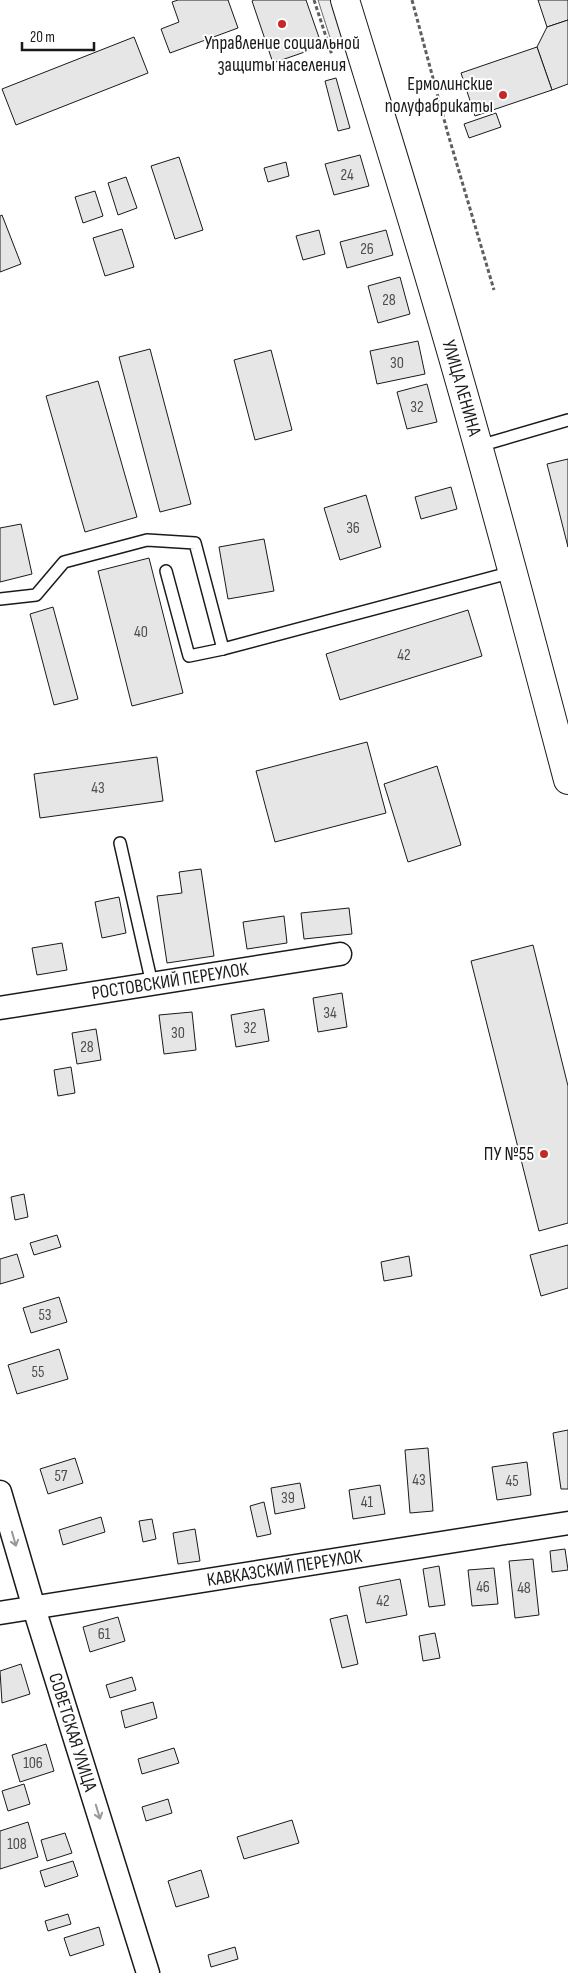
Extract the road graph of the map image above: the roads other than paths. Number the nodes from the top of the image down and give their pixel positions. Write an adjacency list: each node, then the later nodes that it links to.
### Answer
1 (345, 0): 3 (street, УЛИЦА ЛЕНИНА)
2 (568, 420): 3 (lane)
3 (478, 446): 5 (street, УЛИЦА ЛЕНИНА)
4 (166, 571): 7 (lane)
5 (513, 572): 7 (lane); 8 (street, УЛИЦА ЛЕНИНА)
6 (0, 599): 7 (lane)
7 (222, 649)
8 (568, 780)
9 (120, 842): 11 (lane)
10 (340, 954): 11 (street, РОСТОВСКИЙ ПЕРЕУЛОК)
11 (152, 984): 12 (street, РОСТОВСКИЙ ПЕРЕУЛОК)
12 (0, 1008)
13 (0, 1492): 15 (street, СОВЕТСКАЯ УЛИЦА, one-way to 15)
14 (568, 1522): 15 (street, КАВКАЗСКИЙ ПЕРЕУЛОК)
15 (34, 1608): 16 (street, КАВКАЗСКИЙ ПЕРЕУЛОК); 17 (street, СОВЕТСКАЯ УЛИЦА, one-way to 17)
16 (0, 1613)
17 (148, 1973)

